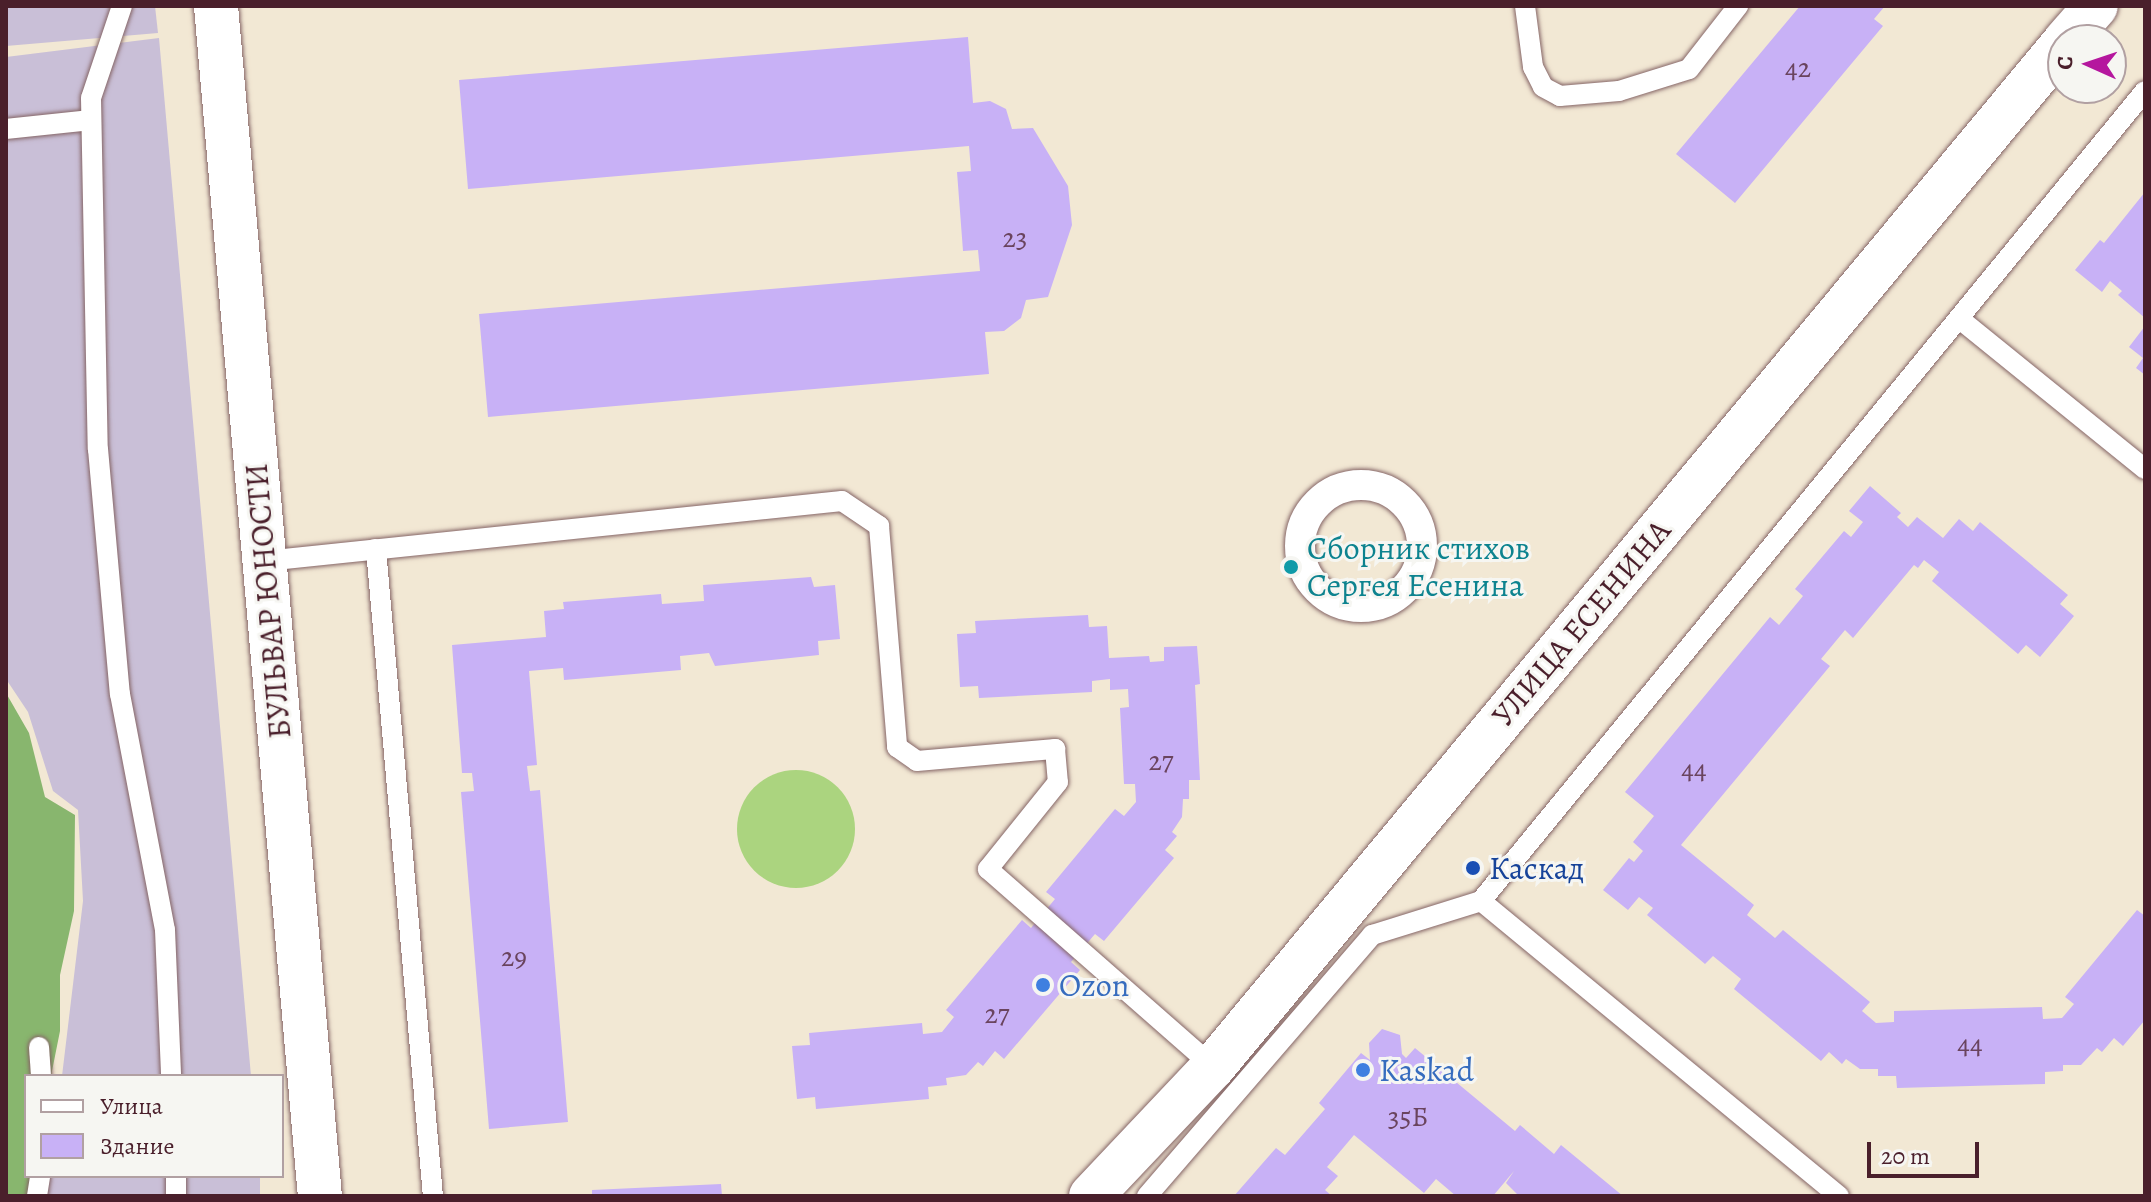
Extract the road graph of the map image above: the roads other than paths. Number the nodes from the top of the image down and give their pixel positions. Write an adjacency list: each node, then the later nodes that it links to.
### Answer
1 (122, 6): 9 (lane)
2 (216, 6): 14 (street, БУЛЬВАР ЮНОСТИ)
3 (1525, 6): 4 (lane)
4 (1738, 6)
5 (2096, 6): 6 (street, УЛИЦА ЕСЕНИНА)
6 (2080, 24)
7 (2047, 64): 18 (street, УЛИЦА ЕСЕНИНА)
8 (2145, 91): 11 (lane)
9 (91, 120): 10 (lane); 20 (lane)
10 (6, 129)
11 (1961, 320): 12 (lane); 16 (lane)
12 (2145, 469)
13 (376, 549): 14 (lane); 18 (lane); 23 (lane)
14 (265, 561): 22 (street, БУЛЬВАР ЮНОСТИ)
15 (1350, 606): 15 (street)
16 (1481, 901): 24 (lane); 25 (lane)
17 (39, 1047): 19 (lane)
18 (1213, 1067): 21 (street, УЛИЦА ЕСЕНИНА)
19 (41, 1074)
20 (171, 1074)
21 (1109, 1190)
22 (320, 1196)
23 (433, 1196)
24 (1147, 1196)
25 (1839, 1196)

